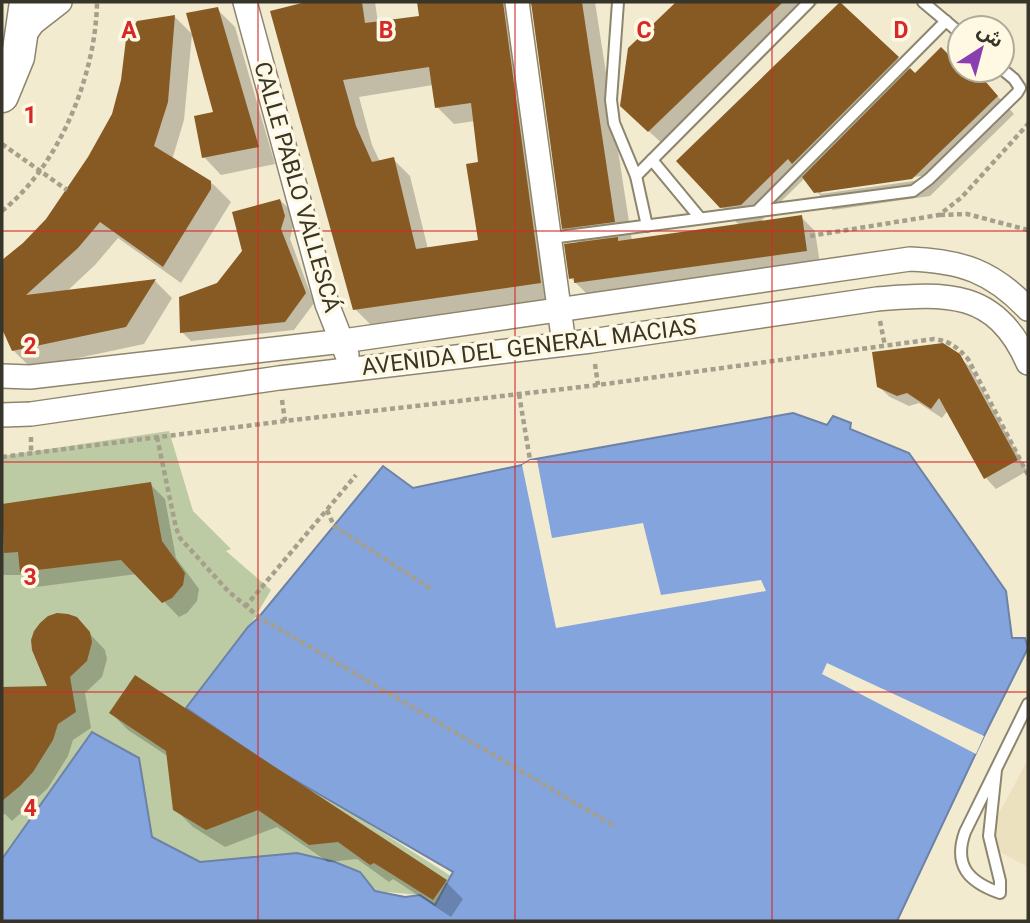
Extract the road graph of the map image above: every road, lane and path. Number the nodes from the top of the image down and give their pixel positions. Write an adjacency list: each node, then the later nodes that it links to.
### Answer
1 (26, 2): 10 (main road)
2 (60, 2): 10 (street)
3 (97, 2): 15 (path)
4 (245, 2): 27 (street, CALLE PABLO VALLESCÁ)
5 (517, 2): 24 (street)
6 (618, 2): 16 (lane)
7 (809, 2): 14 (lane)
8 (923, 2): 9 (lane)
9 (946, 21): 18 (lane)
10 (22, 38): 12 (main road)
11 (1016, 82): 18 (lane)
12 (2, 96)
13 (2, 144): 15 (path)
14 (652, 160): 16 (lane); 21 (lane)
15 (40, 171): 17 (path); 19 (path)
16 (636, 176): 22 (lane)
17 (67, 190)
18 (759, 209): 21 (lane)
19 (2, 211)
20 (939, 215): 23 (path)
21 (700, 218): 22 (lane)
22 (647, 226): 24 (lane)
23 (1028, 230)
24 (551, 238): 25 (street)
25 (560, 308): 26 (street, AVENIDA DEL GENERAL MACIAS); 27 (street, AVENIDA DEL GENERAL MACIAS); 28 (street)
26 (1028, 309)
27 (343, 341): 30 (street, CALLE PABLO VALLESCÁ); 31 (street, AVENIDA DEL GENERAL MACIAS)
28 (564, 344): 29 (street, AVENIDA DEL GENERAL MACIAS); 30 (street, AVENIDA DEL GENERAL MACIAS)
29 (1028, 363)
30 (352, 370): 33 (street, AVENIDA DEL GENERAL MACIAS)
31 (2, 376)
32 (519, 394): 34 (path); 36 (path); 38 (path)
33 (2, 415)
34 (157, 437): 35 (path); 41 (path)
35 (2, 457)
36 (530, 460)
37 (355, 475): 39 (path)
38 (1028, 475)
39 (326, 510): 40 (path); 41 (path)
40 (433, 590)
41 (245, 607): 45 (path)
42 (1028, 704): 43 (lane)
43 (1024, 723): 44 (lane)
44 (996, 770): 44 (lane)
45 (616, 827)

